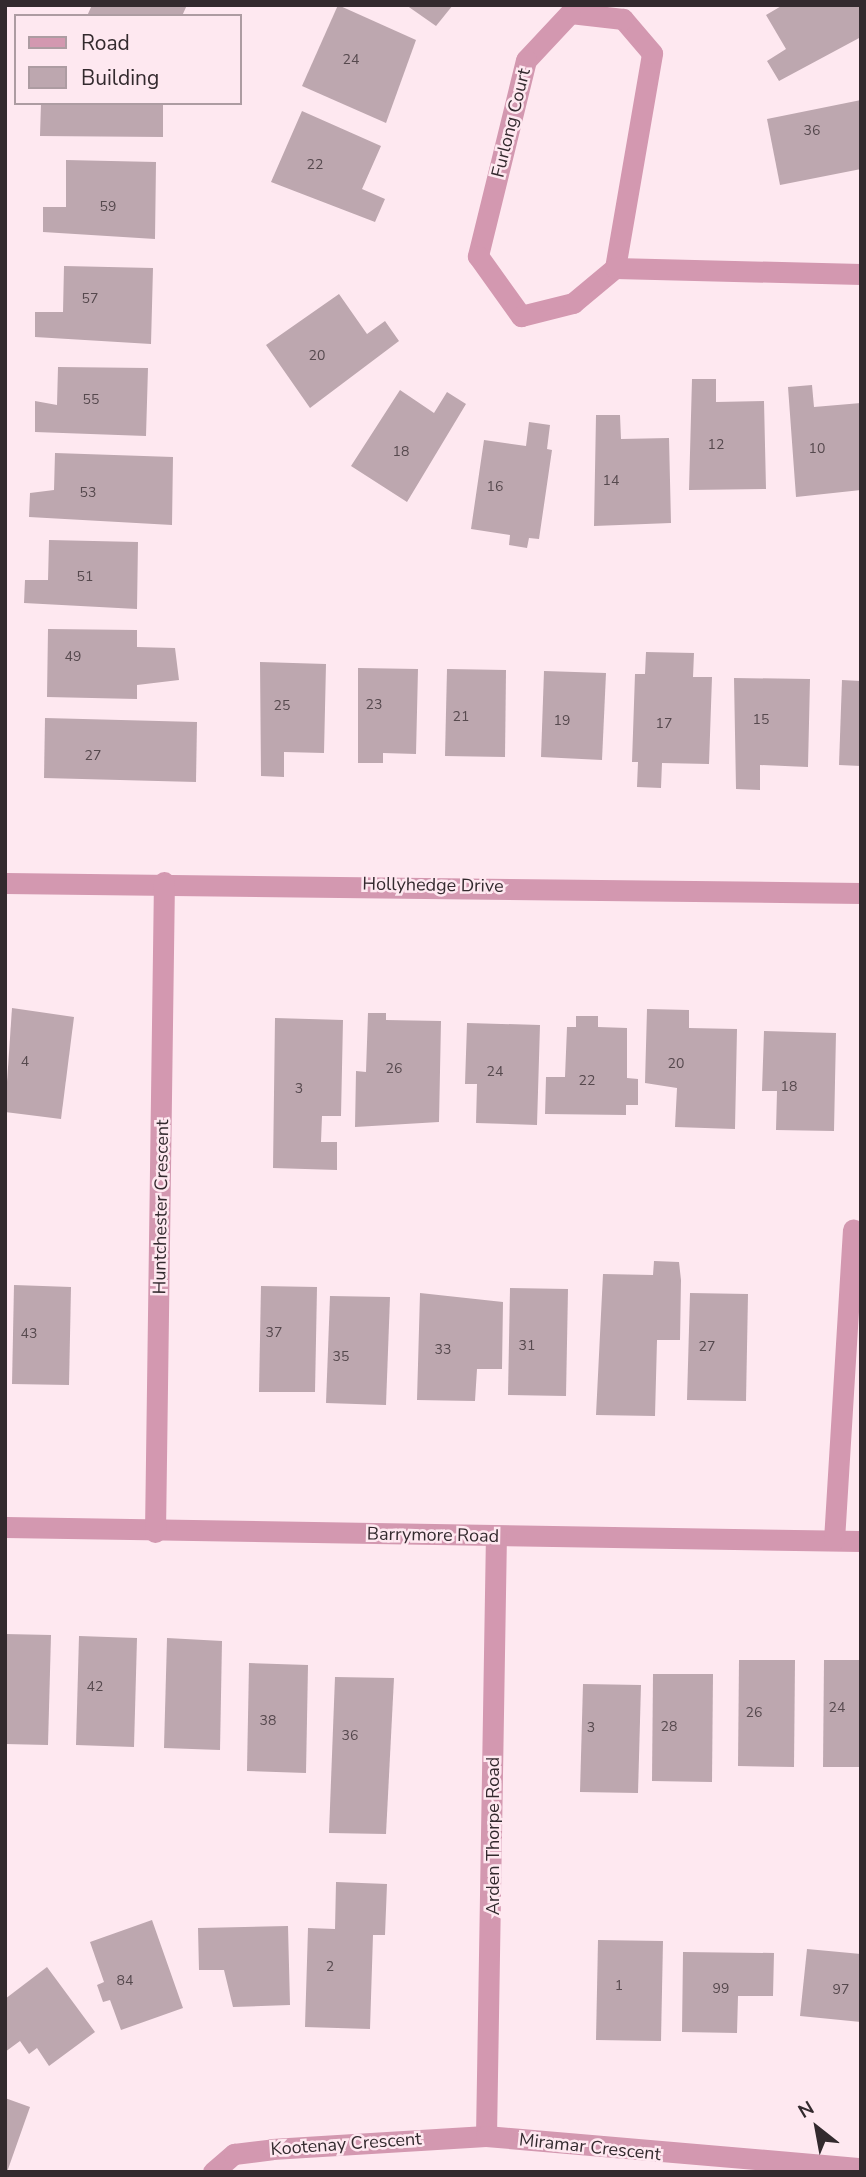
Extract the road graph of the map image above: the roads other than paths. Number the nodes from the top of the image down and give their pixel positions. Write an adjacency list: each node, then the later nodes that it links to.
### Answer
1 (615, 268): 1 (street, Furlong Court); 2 (street)
2 (861, 274)
3 (164, 882): 4 (street, Hollyhedge Drive); 5 (street, Hollyhedge Drive); 8 (street, Huntchester Crescent)
4 (5, 883)
5 (861, 893)
6 (853, 1230): 10 (street)
7 (5, 1527): 8 (street, Barrymore Road)
8 (155, 1532): 9 (street, Barrymore Road)
9 (496, 1536): 10 (street, Barrymore Road); 12 (street, Arden Thorpe Road)
10 (834, 1540): 11 (street, Barrymore Road)
11 (861, 1541)
12 (486, 2136): 13 (street, Miramar Crescent); 14 (street, Kootenay Crescent)
13 (861, 2168)
14 (213, 2172)

